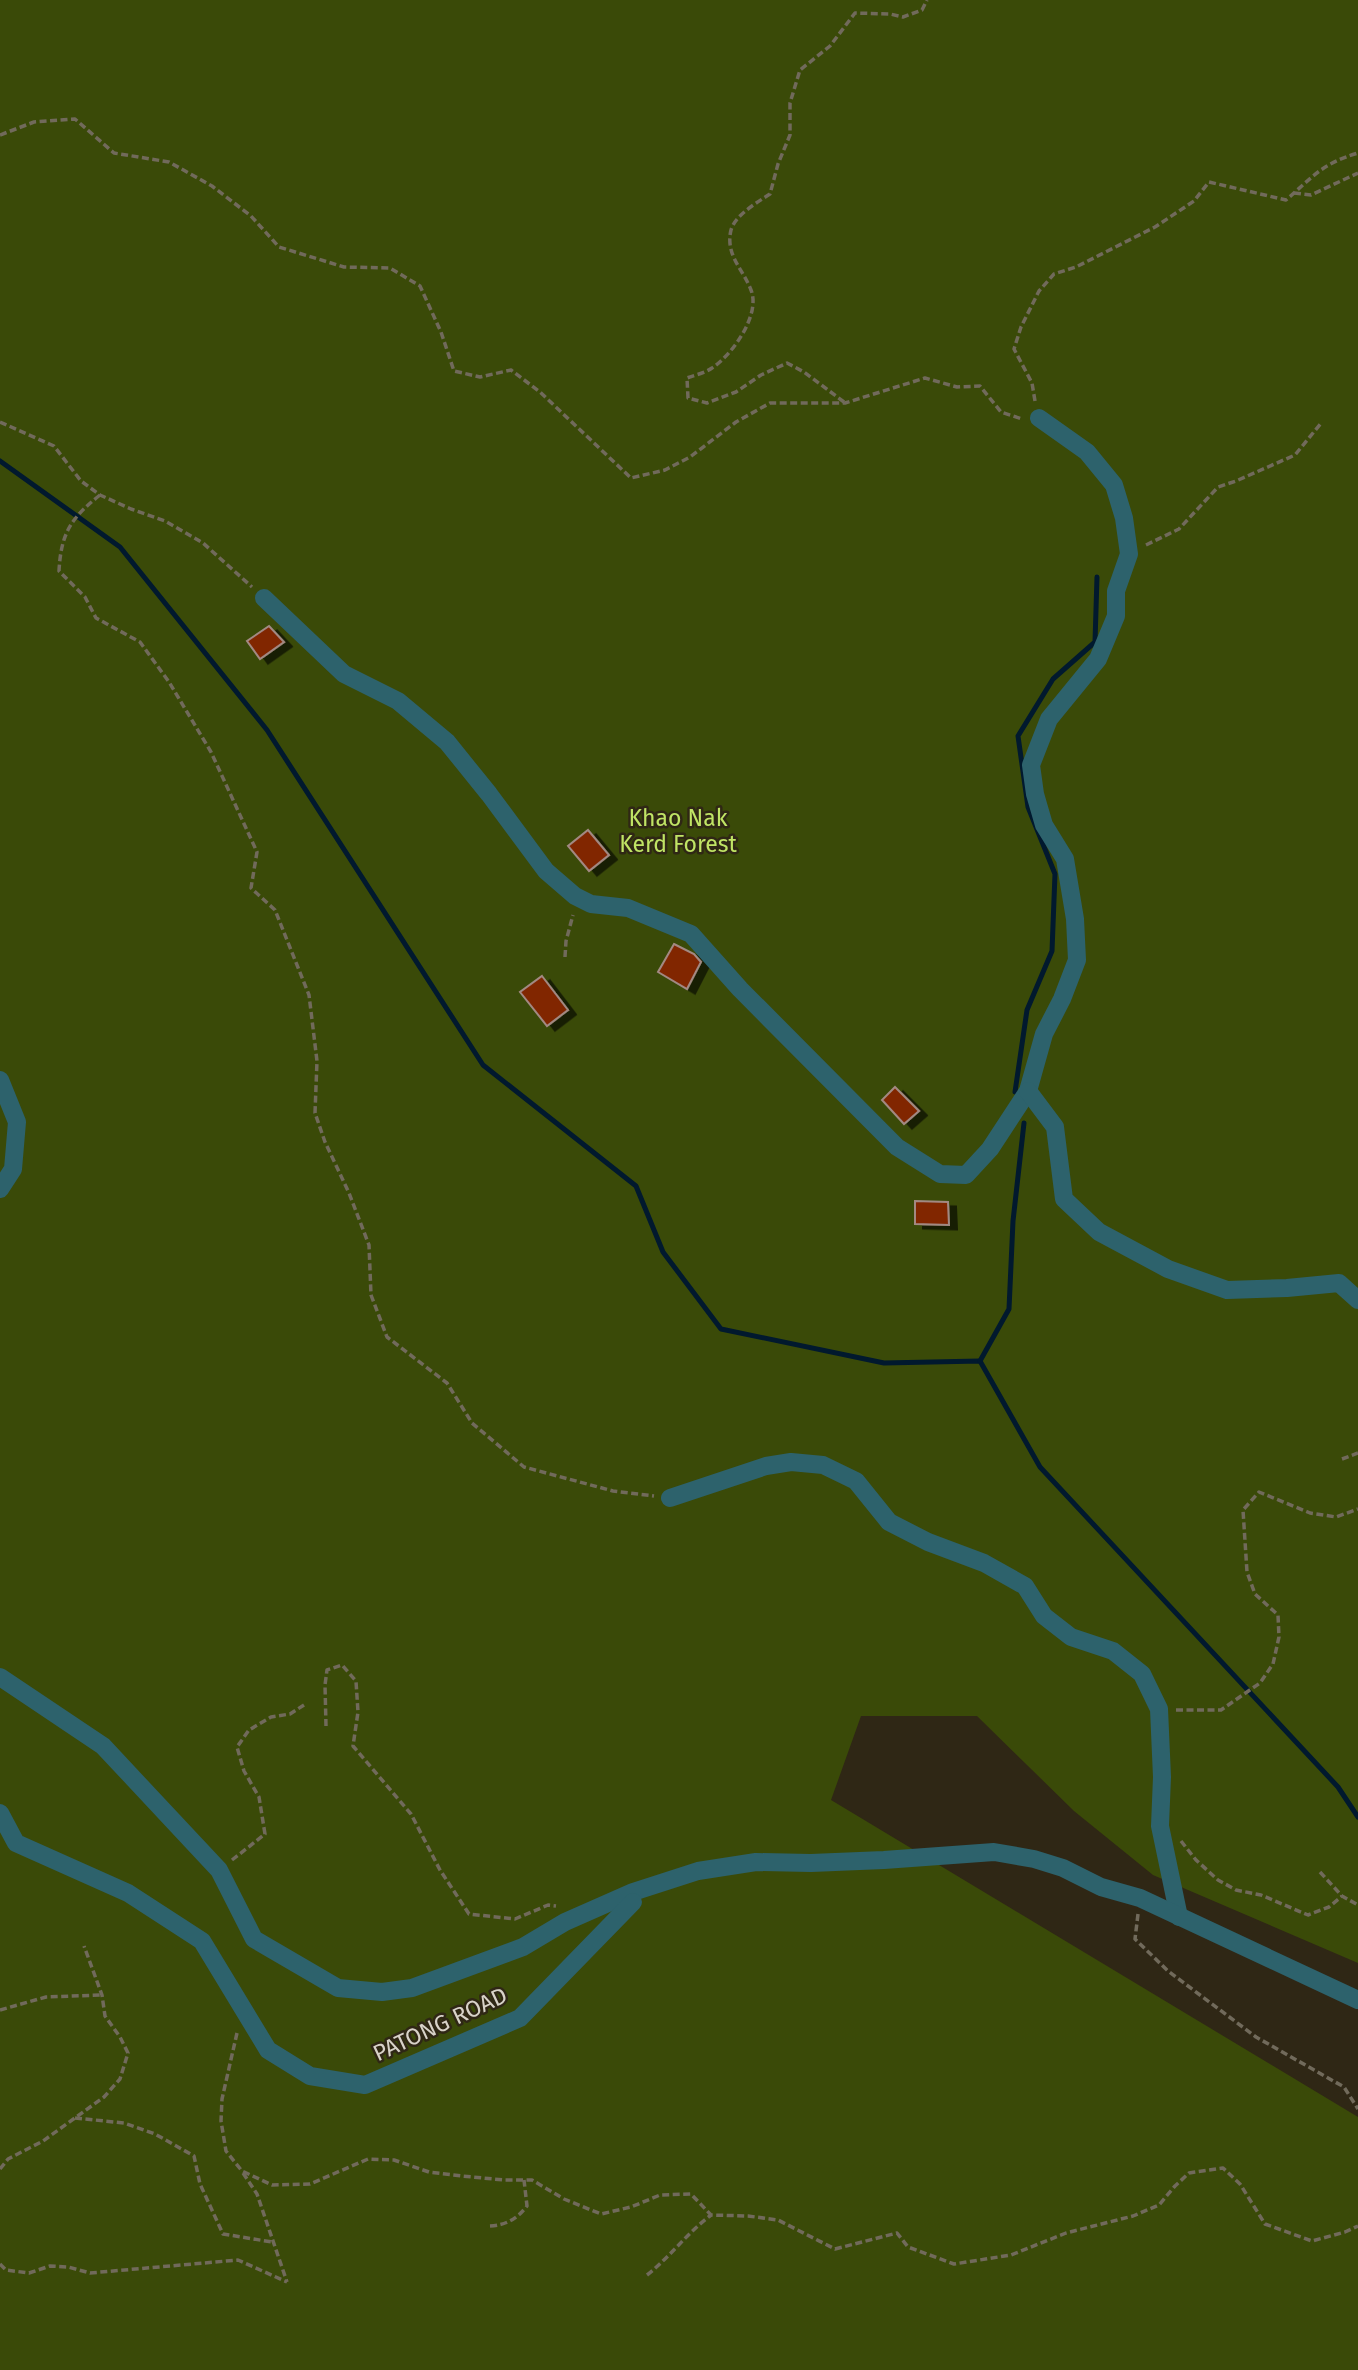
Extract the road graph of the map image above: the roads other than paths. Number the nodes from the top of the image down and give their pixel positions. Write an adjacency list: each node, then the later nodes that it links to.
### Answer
1 (1039, 418): 4 (street)
2 (264, 598): 4 (street)
3 (0, 1080): 5 (street)
4 (1028, 1091): 6 (street)
5 (0, 1188)
6 (1358, 1300)
7 (670, 1498): 11 (street)
8 (0, 1677): 11 (street)
9 (0, 1812): 10 (street, PATONG ROAD)
10 (632, 1902)
11 (1178, 1917): 12 (street)
12 (1358, 2000)

